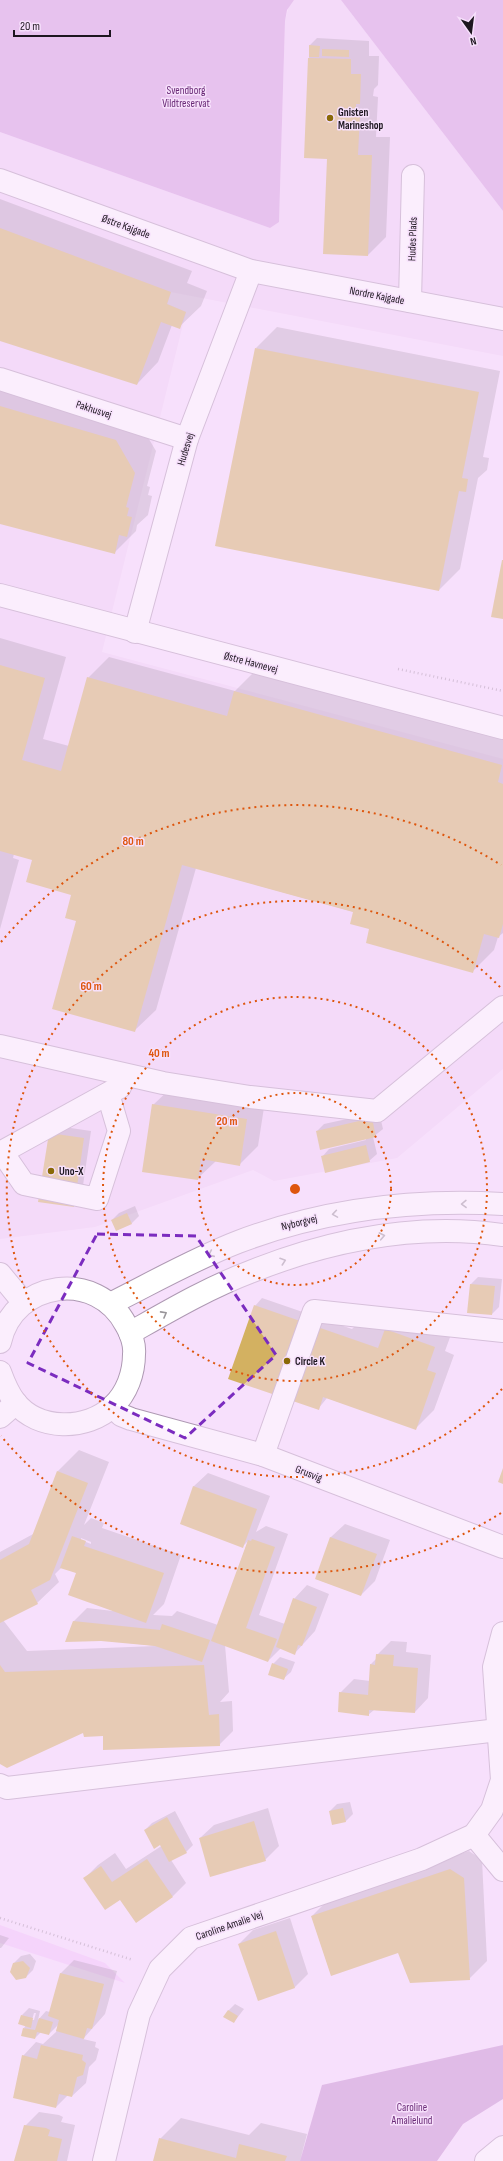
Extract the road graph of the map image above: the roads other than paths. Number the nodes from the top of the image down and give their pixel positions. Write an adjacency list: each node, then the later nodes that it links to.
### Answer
1 (413, 176): 4 (street, Hudes Plads)
2 (0, 180): 3 (street, Østre Kajgade)
3 (251, 270): 4 (street, Nordre Kajgade); 7 (street, Hudesvej)
4 (410, 302): 5 (street, Nordre Kajgade)
5 (503, 319)
6 (0, 379): 7 (street, Pakhusvej)
7 (187, 439): 9 (street, Hudesvej)
8 (0, 595): 9 (street, Østre Havnevej)
9 (135, 632): 10 (street, Østre Havnevej)
10 (503, 728)
11 (503, 1007): 13 (street)
12 (0, 1046): 13 (street)
13 (139, 1078): 14 (street)
14 (108, 1094): 15 (street); 15 (street)
15 (1, 1152)
16 (503, 1204): 20 (street, Nyborgvej, one-way to 20)
17 (503, 1235): 22 (street, one-way to 17)
18 (0, 1274): 19 (street)
19 (24, 1303): 20 (street); 23 (street)
20 (110, 1304): 22 (street)
21 (503, 1331): 28 (street)
22 (130, 1333): 26 (street)
23 (0, 1342)
24 (0, 1372): 25 (street)
25 (16, 1403): 26 (street); 27 (street)
26 (113, 1406): 28 (street, Grusvig)
27 (0, 1417)
28 (263, 1455): 29 (street, Grusvig)
29 (503, 1547)
30 (503, 1633): 31 (street)
31 (498, 1730): 32 (street); 33 (street)
32 (0, 1785)
33 (474, 1836): 34 (street); 36 (street, Caroline Amalie Vej)
34 (503, 1870)
35 (503, 2147): 37 (street)
36 (104, 2161)
37 (486, 2161)

